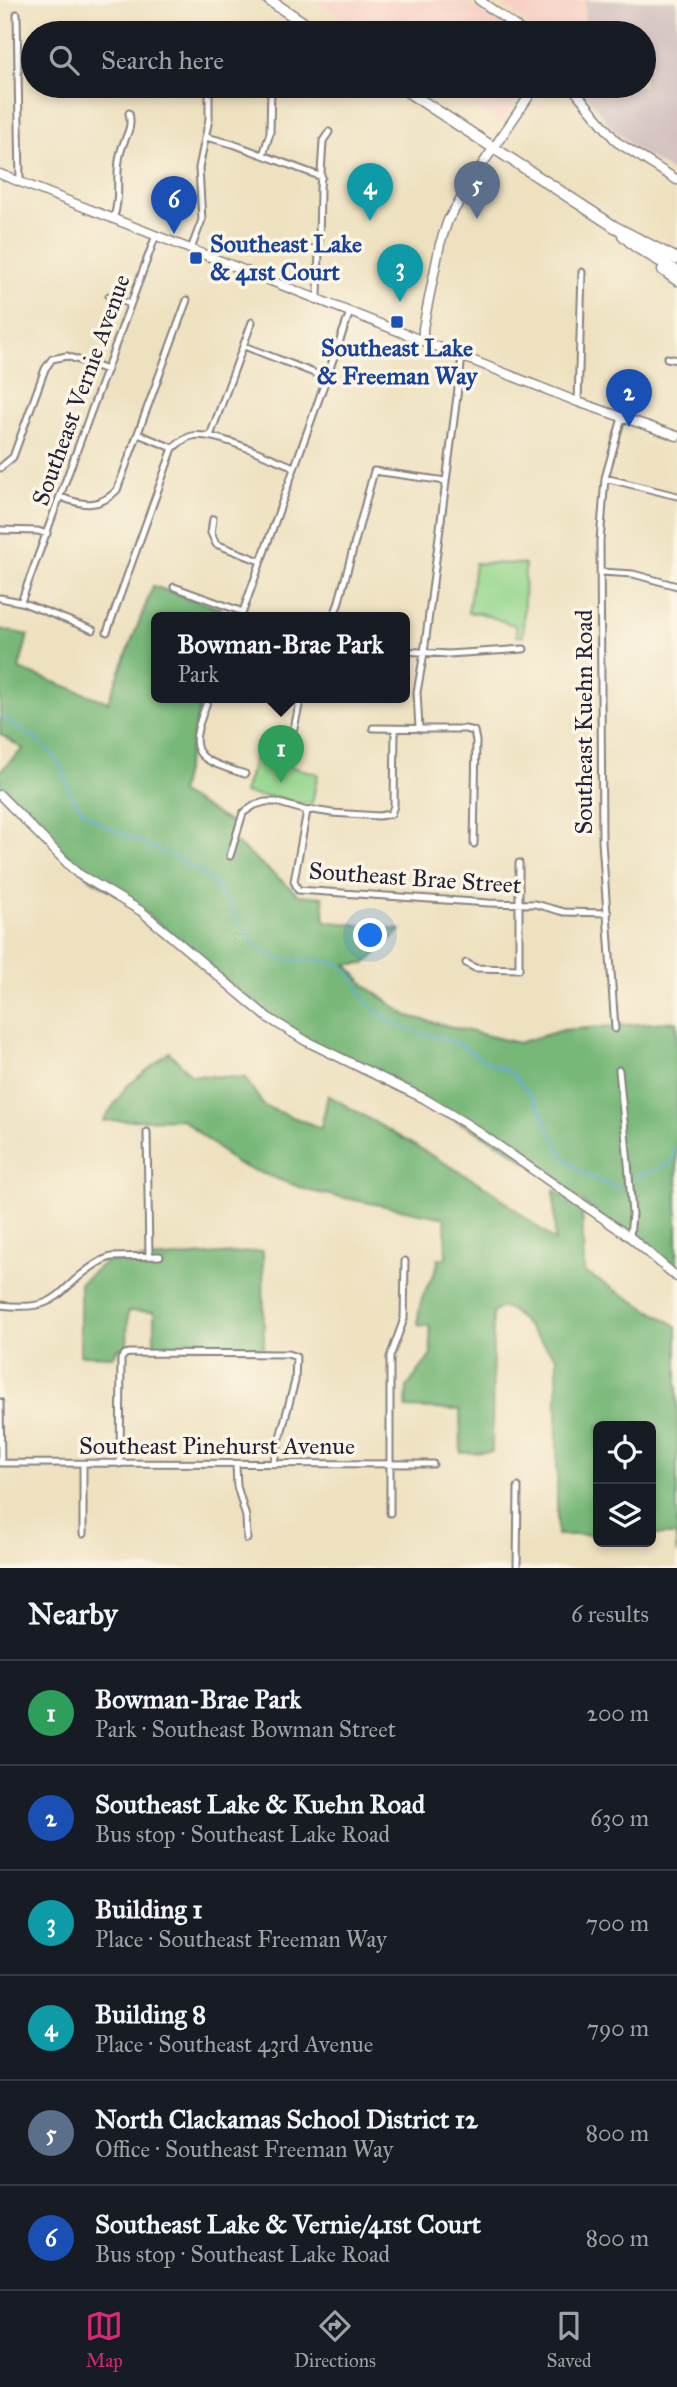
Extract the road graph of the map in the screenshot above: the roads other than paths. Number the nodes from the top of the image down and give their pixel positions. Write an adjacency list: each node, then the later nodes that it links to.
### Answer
1 (269, 0): 4 (highway)
2 (479, 0): 5 (street)
3 (17, 14): 19 (street)
4 (301, 21)
5 (508, 21)
6 (208, 98): 13 (street)
7 (271, 98): 15 (street)
8 (417, 98): 14 (highway)
9 (528, 98): 14 (street)
10 (581, 98): 18 (street)
11 (129, 113): 20 (street)
12 (329, 132): 17 (street)
13 (206, 137): 15 (street); 26 (street)
14 (494, 148): 21 (highway); 37 (street)
15 (263, 155): 17 (street)
16 (0, 174): 19 (street)
17 (322, 177): 25 (street)
18 (677, 180)
19 (20, 181): 20 (street)
20 (113, 219): 22 (street)
21 (615, 228): 23 (highway); 27 (highway)
22 (156, 235): 26 (street); 34 (street, Southeast Vernie Avenue)
23 (636, 247): 28 (highway); 30 (highway)
24 (292, 248): 25 (street)
25 (318, 248): 33 (street)
26 (191, 249): 33 (street)
27 (677, 258)
28 (677, 271)
29 (582, 272): 44 (street)
30 (677, 280)
31 (108, 296): 34 (street)
32 (187, 300): 46 (street)
33 (318, 300): 35 (street)
34 (130, 304): 42 (street, Southeast Vernie Avenue)
35 (350, 312): 37 (street); 43 (street)
36 (252, 322): 38 (street)
37 (423, 341): 39 (street)
38 (244, 346): 43 (street); 47 (street)
39 (462, 357): 44 (street); 53 (street)
40 (667, 358): 41 (street)
41 (677, 360)
42 (107, 370): 51 (street); 55 (street, Southeast Vernie Avenue)
43 (327, 378): 50 (street)
44 (578, 402): 45 (street)
45 (622, 418): 48 (street); 52 (street, Southeast Kuehn Road)
46 (138, 434): 49 (street); 55 (street)
47 (210, 436): 49 (street); 50 (street)
48 (677, 436)
49 (173, 448): 69 (street)
50 (294, 467): 59 (street)
51 (0, 468)
52 (605, 478): 54 (street); 60 (street, Southeast Kuehn Road)
53 (446, 481): 67 (street); 72 (street)
54 (677, 496)
55 (61, 497): 58 (street, Southeast Vernie Avenue)
56 (213, 519): 59 (street)
57 (0, 530): 58 (street)
58 (47, 534): 64 (street, Southeast Vernie Avenue)
59 (260, 561): 66 (street)
60 (601, 572): 61 (street); 86 (street, Southeast Kuehn Road)
61 (677, 586)
62 (174, 587): 65 (street)
63 (0, 598): 64 (street)
64 (21, 603): 68 (street)
65 (237, 612)
66 (243, 612)
67 (335, 612)
68 (93, 629)
69 (107, 632)
70 (524, 649): 72 (street)
71 (410, 652): 72 (street)
72 (424, 653): 78 (street)
73 (207, 703): 79 (street)
74 (300, 703): 75 (street)
75 (294, 728)
76 (373, 728): 77 (street)
77 (395, 729): 78 (street); 81 (street)
78 (419, 729): 82 (street)
79 (245, 774)
80 (0, 795): 91 (street)
81 (307, 811): 83 (street); 85 (street, Southeast Brae Street)
82 (474, 844)
83 (230, 856)
84 (519, 863): 85 (street)
85 (520, 903): 86 (street, Southeast Brae Street); 87 (street)
86 (608, 913): 88 (street, Southeast Kuehn Road)
87 (466, 963)
88 (615, 1028)
89 (619, 1070): 91 (street)
90 (146, 1132): 92 (street)
91 (630, 1237): 95 (street)
92 (149, 1256): 93 (street); 96 (street)
93 (160, 1256)
94 (405, 1261): 104 (street)
95 (677, 1277)
96 (0, 1305)
97 (0, 1402): 98 (street)
98 (0, 1463): 99 (street, Southeast Pinehurst Avenue)
99 (83, 1464): 100 (street, Southeast Pinehurst Avenue); 107 (street)
100 (120, 1464): 101 (street, Southeast Pinehurst Avenue); 102 (street)
101 (236, 1464): 102 (street, Southeast Pinehurst Avenue); 108 (street)
102 (273, 1464): 104 (street, Southeast Pinehurst Avenue)
103 (433, 1464): 104 (street, Southeast Pinehurst Avenue)
104 (390, 1465): 106 (street)
105 (518, 1487): 109 (street)
106 (390, 1513)
107 (83, 1534)
108 (247, 1539)
109 (517, 1568)

